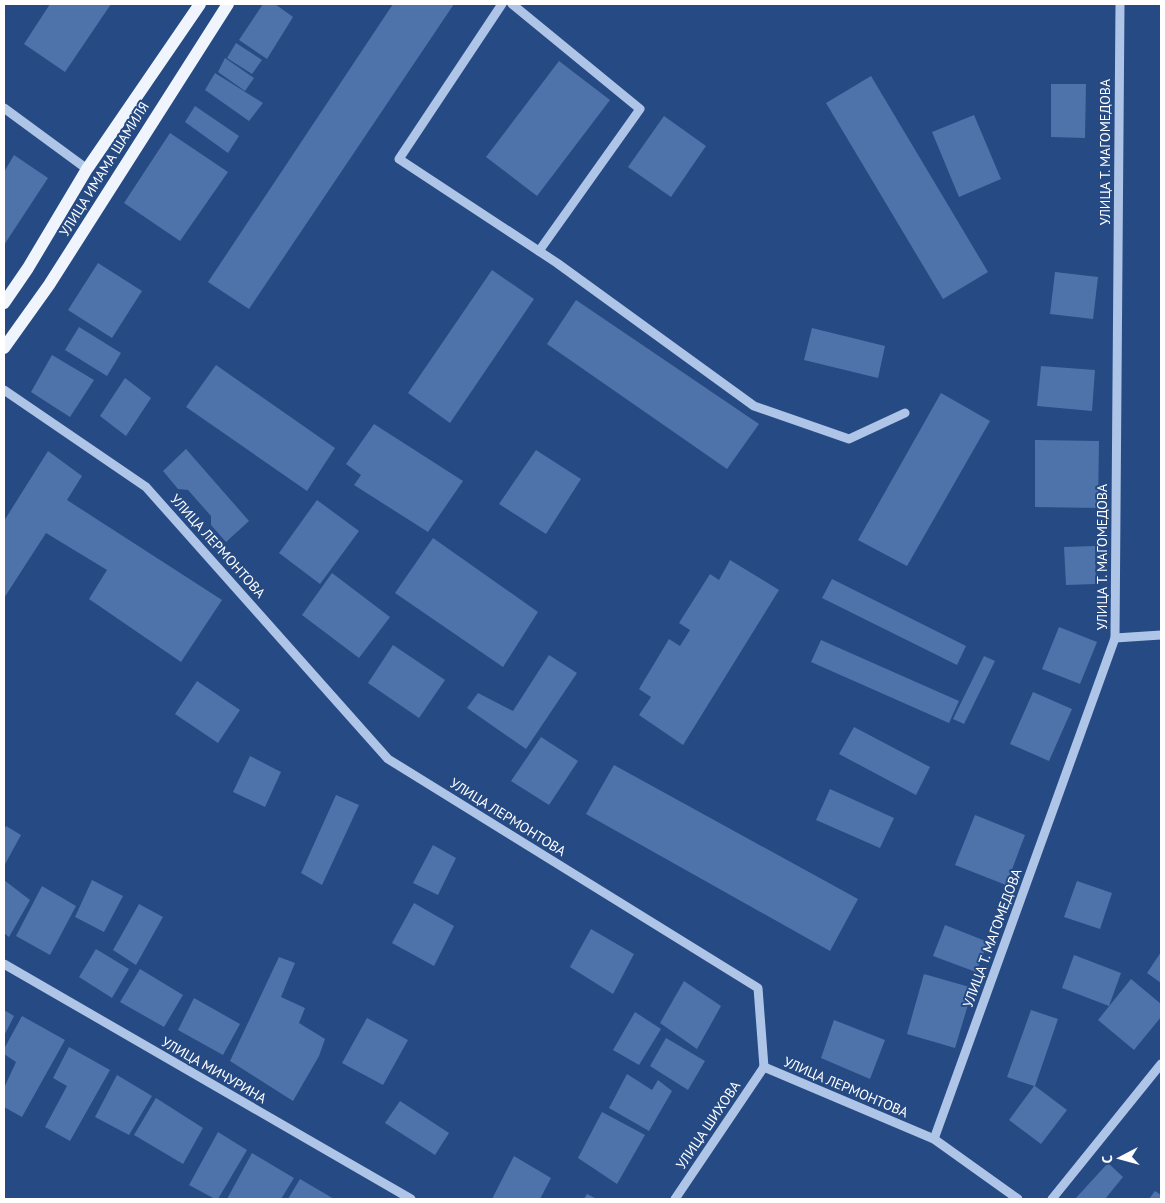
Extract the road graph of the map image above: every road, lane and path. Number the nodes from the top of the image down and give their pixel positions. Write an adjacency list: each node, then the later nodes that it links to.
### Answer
1 (200, 4): 7 (main road, УЛИЦА ИМАМА ШАМИЛЯ)
2 (228, 4): 10 (main road, УЛИЦА ИМАМА ШАМИЛЯ)
3 (502, 4): 8 (street)
4 (512, 4): 8 (street)
5 (1120, 4): 14 (street, УЛИЦА Т. МАГОМЕДОВА)
6 (4, 108): 7 (street)
7 (87, 169): 9 (main road, УЛИЦА ИМАМА ШАМИЛЯ)
8 (539, 251): 12 (street)
9 (4, 303)
10 (4, 348)
11 (4, 390): 17 (street, УЛИЦА ЛЕРМОНТОВА)
12 (905, 413)
13 (1161, 635): 14 (street)
14 (1115, 638): 18 (street, УЛИЦА Т. МАГОМЕДОВА)
15 (4, 964): 19 (street, УЛИЦА МИЧУРИНА)
16 (1161, 1064): 22 (street)
17 (764, 1067): 18 (street, УЛИЦА ЛЕРМОНТОВА); 20 (street, УЛИЦА ШИХОВА)
18 (934, 1139): 21 (street, УЛИЦА ЛЕРМОНТОВА)
19 (411, 1199)
20 (675, 1199)
21 (1018, 1199)
22 (1052, 1199)

